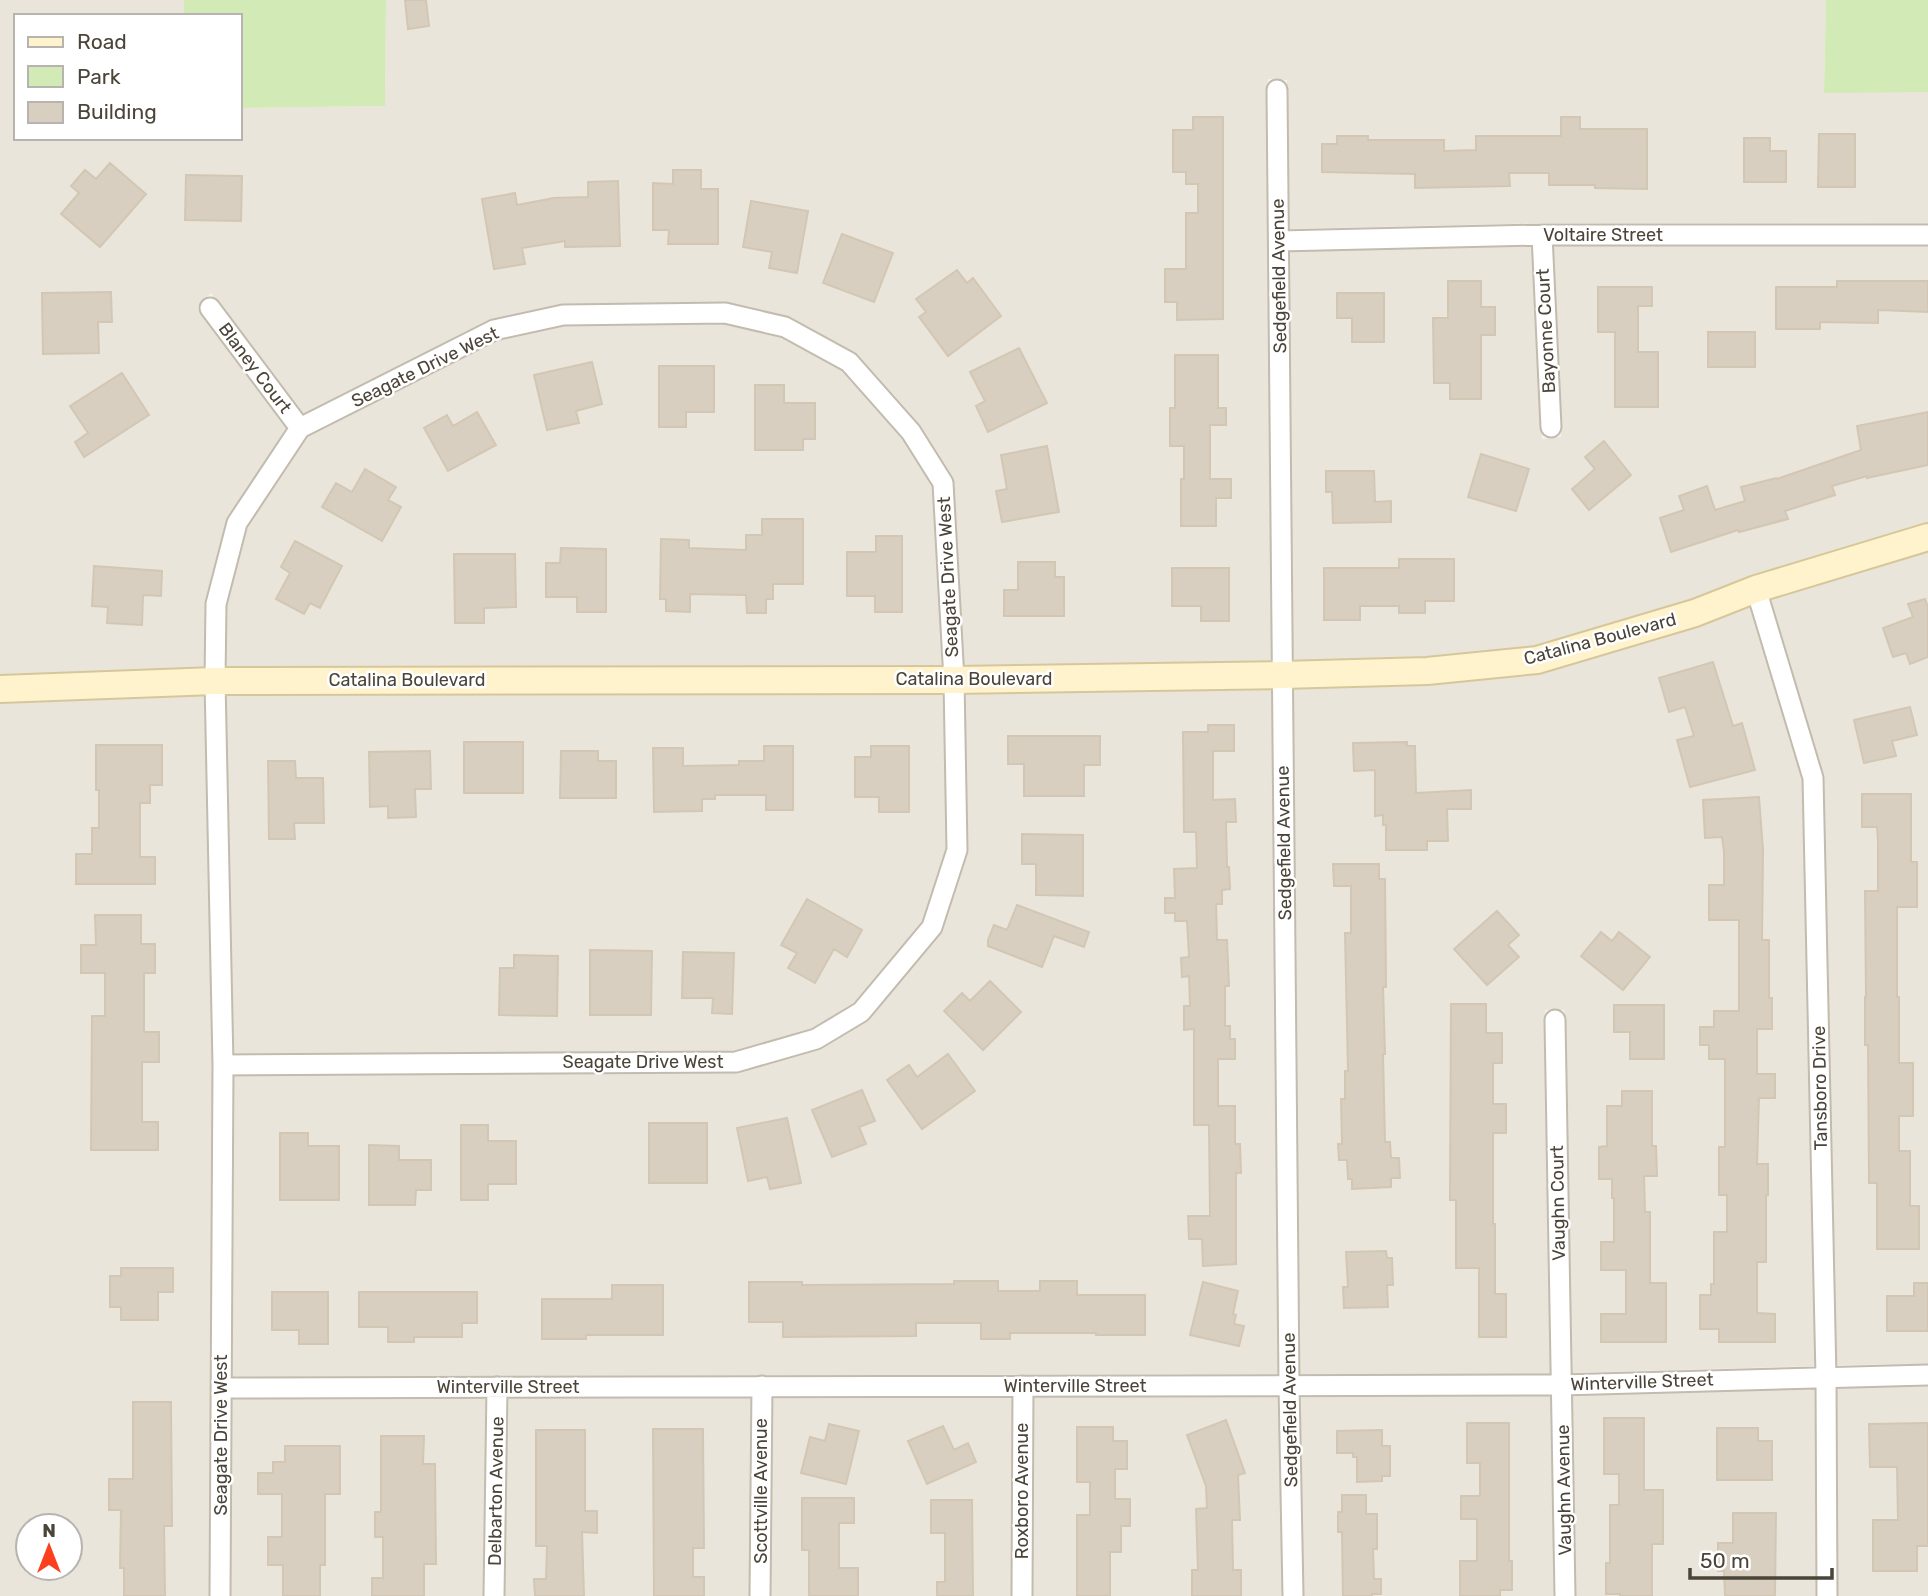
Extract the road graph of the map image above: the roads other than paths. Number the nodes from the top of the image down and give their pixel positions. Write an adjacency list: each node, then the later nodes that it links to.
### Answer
1 (1277, 90): 4 (street, Sedgefield Avenue)
2 (1542, 234): 3 (street, Voltaire Street); 4 (street, Voltaire Street); 6 (street, Bayonne Court)
3 (1928, 235)
4 (1279, 240): 10 (street, Sedgefield Avenue)
5 (211, 308): 7 (street, Blaney Court)
6 (1551, 427)
7 (300, 428): 11 (street, Seagate Drive West); 12 (street, Seagate Drive West)
8 (1928, 537): 9 (street, Catalina Boulevard)
9 (1756, 589): 10 (street, Catalina Boulevard); 17 (street, Tansboro Drive)
10 (1282, 675): 11 (street, Catalina Boulevard); 18 (street, Sedgefield Avenue)
11 (954, 680): 12 (street, Catalina Boulevard); 15 (street, Seagate Drive West)
12 (215, 681): 13 (street, Catalina Boulevard); 15 (street, Seagate Drive West)
13 (0, 689)
14 (1555, 1020): 19 (street, Vaughn Court)
15 (223, 1065): 23 (street, Seagate Drive West)
16 (1928, 1375): 17 (street, Winterville Street)
17 (1826, 1377): 19 (street, Winterville Street); 30 (street, Tansboro Drive)
18 (1289, 1385): 19 (street, Winterville Street); 21 (street, Winterville Street); 28 (street, Sedgefield Avenue)
19 (1561, 1385): 29 (street, Vaughn Avenue)
20 (762, 1386): 21 (street, Winterville Street); 22 (street, Winterville Street); 26 (street, Scottville Avenue)
21 (1023, 1386): 27 (street, Roxboro Avenue)
22 (497, 1387): 23 (street, Winterville Street); 25 (street, Delbarton Avenue)
23 (221, 1388): 24 (street, Seagate Drive West)
24 (220, 1596)
25 (494, 1596)
26 (760, 1596)
27 (1022, 1596)
28 (1293, 1596)
29 (1565, 1596)
30 (1827, 1596)

